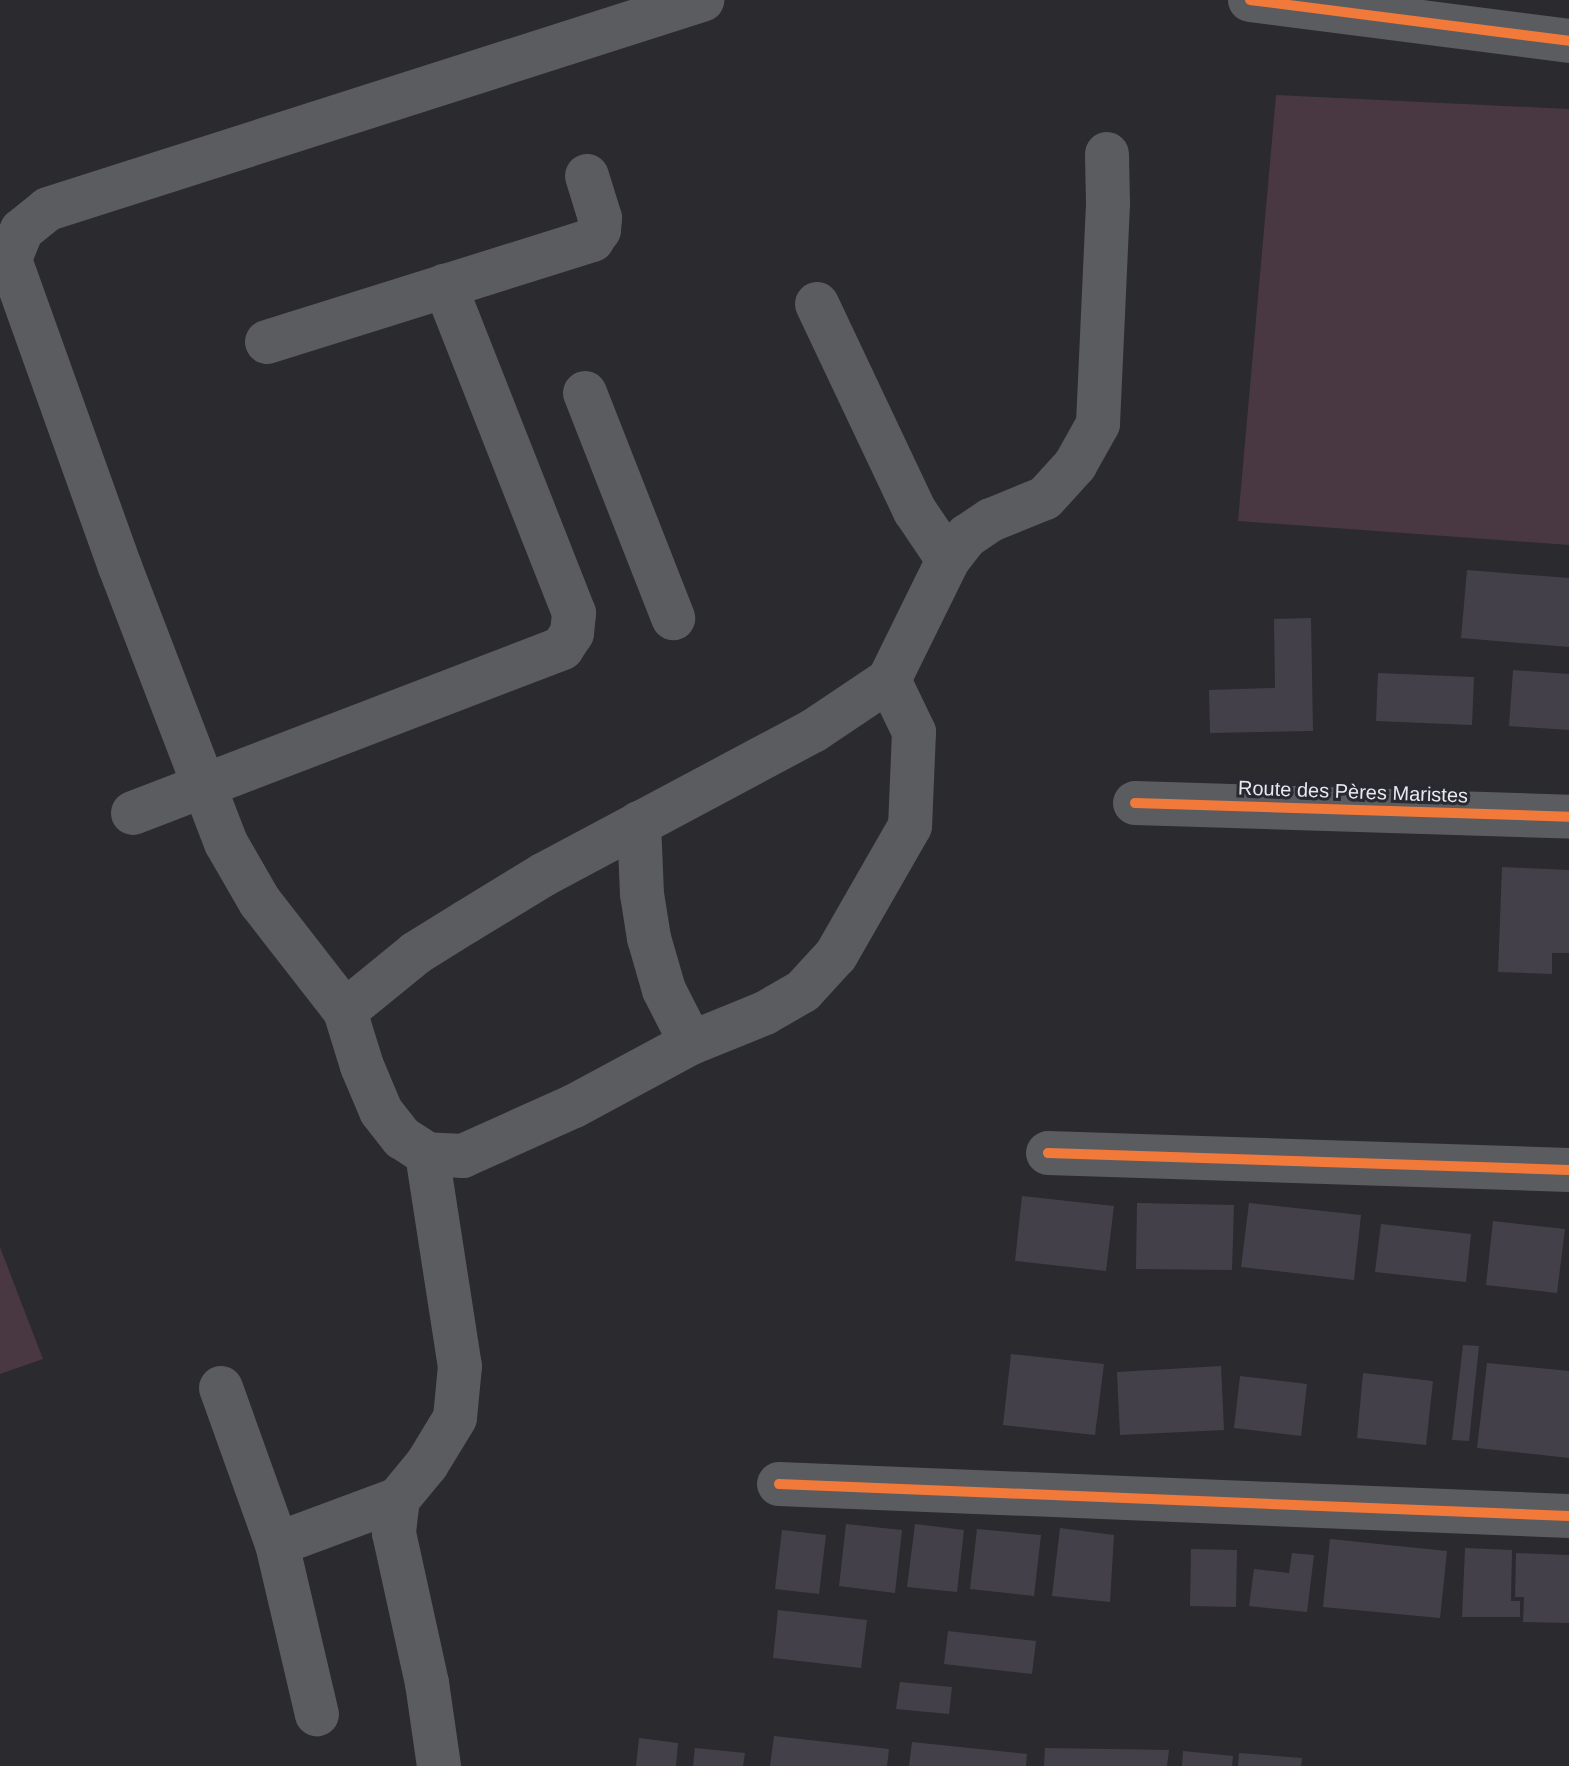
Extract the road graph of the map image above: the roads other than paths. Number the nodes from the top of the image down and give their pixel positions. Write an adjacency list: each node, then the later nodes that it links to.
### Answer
1 (702, 0): 14 (street)
2 (1250, 0): 3 (street)
3 (1480, 16): 4 (street)
4 (1569, 41)
5 (1107, 154): 11 (street)
6 (587, 176): 7 (street)
7 (445, 286): 9 (street); 14 (street)
8 (817, 304): 11 (street)
9 (267, 342)
10 (585, 393): 12 (street)
11 (948, 560): 13 (street)
12 (673, 618)
13 (889, 680): 18 (street); 20 (street)
14 (203, 786): 16 (street); 19 (street)
15 (1135, 803): 17 (street, Route des Pères Maristes)
16 (133, 813)
17 (1569, 817)
18 (639, 823): 19 (street); 20 (street)
19 (345, 1011): 22 (street)
20 (691, 1043): 22 (street)
21 (1048, 1153): 23 (street)
22 (427, 1154): 26 (street)
23 (1569, 1170)
24 (221, 1388): 28 (street)
25 (779, 1484): 27 (street)
26 (398, 1499): 28 (street); 30 (street)
27 (1569, 1516)
28 (277, 1544): 29 (street)
29 (317, 1714)
30 (439, 1766)

